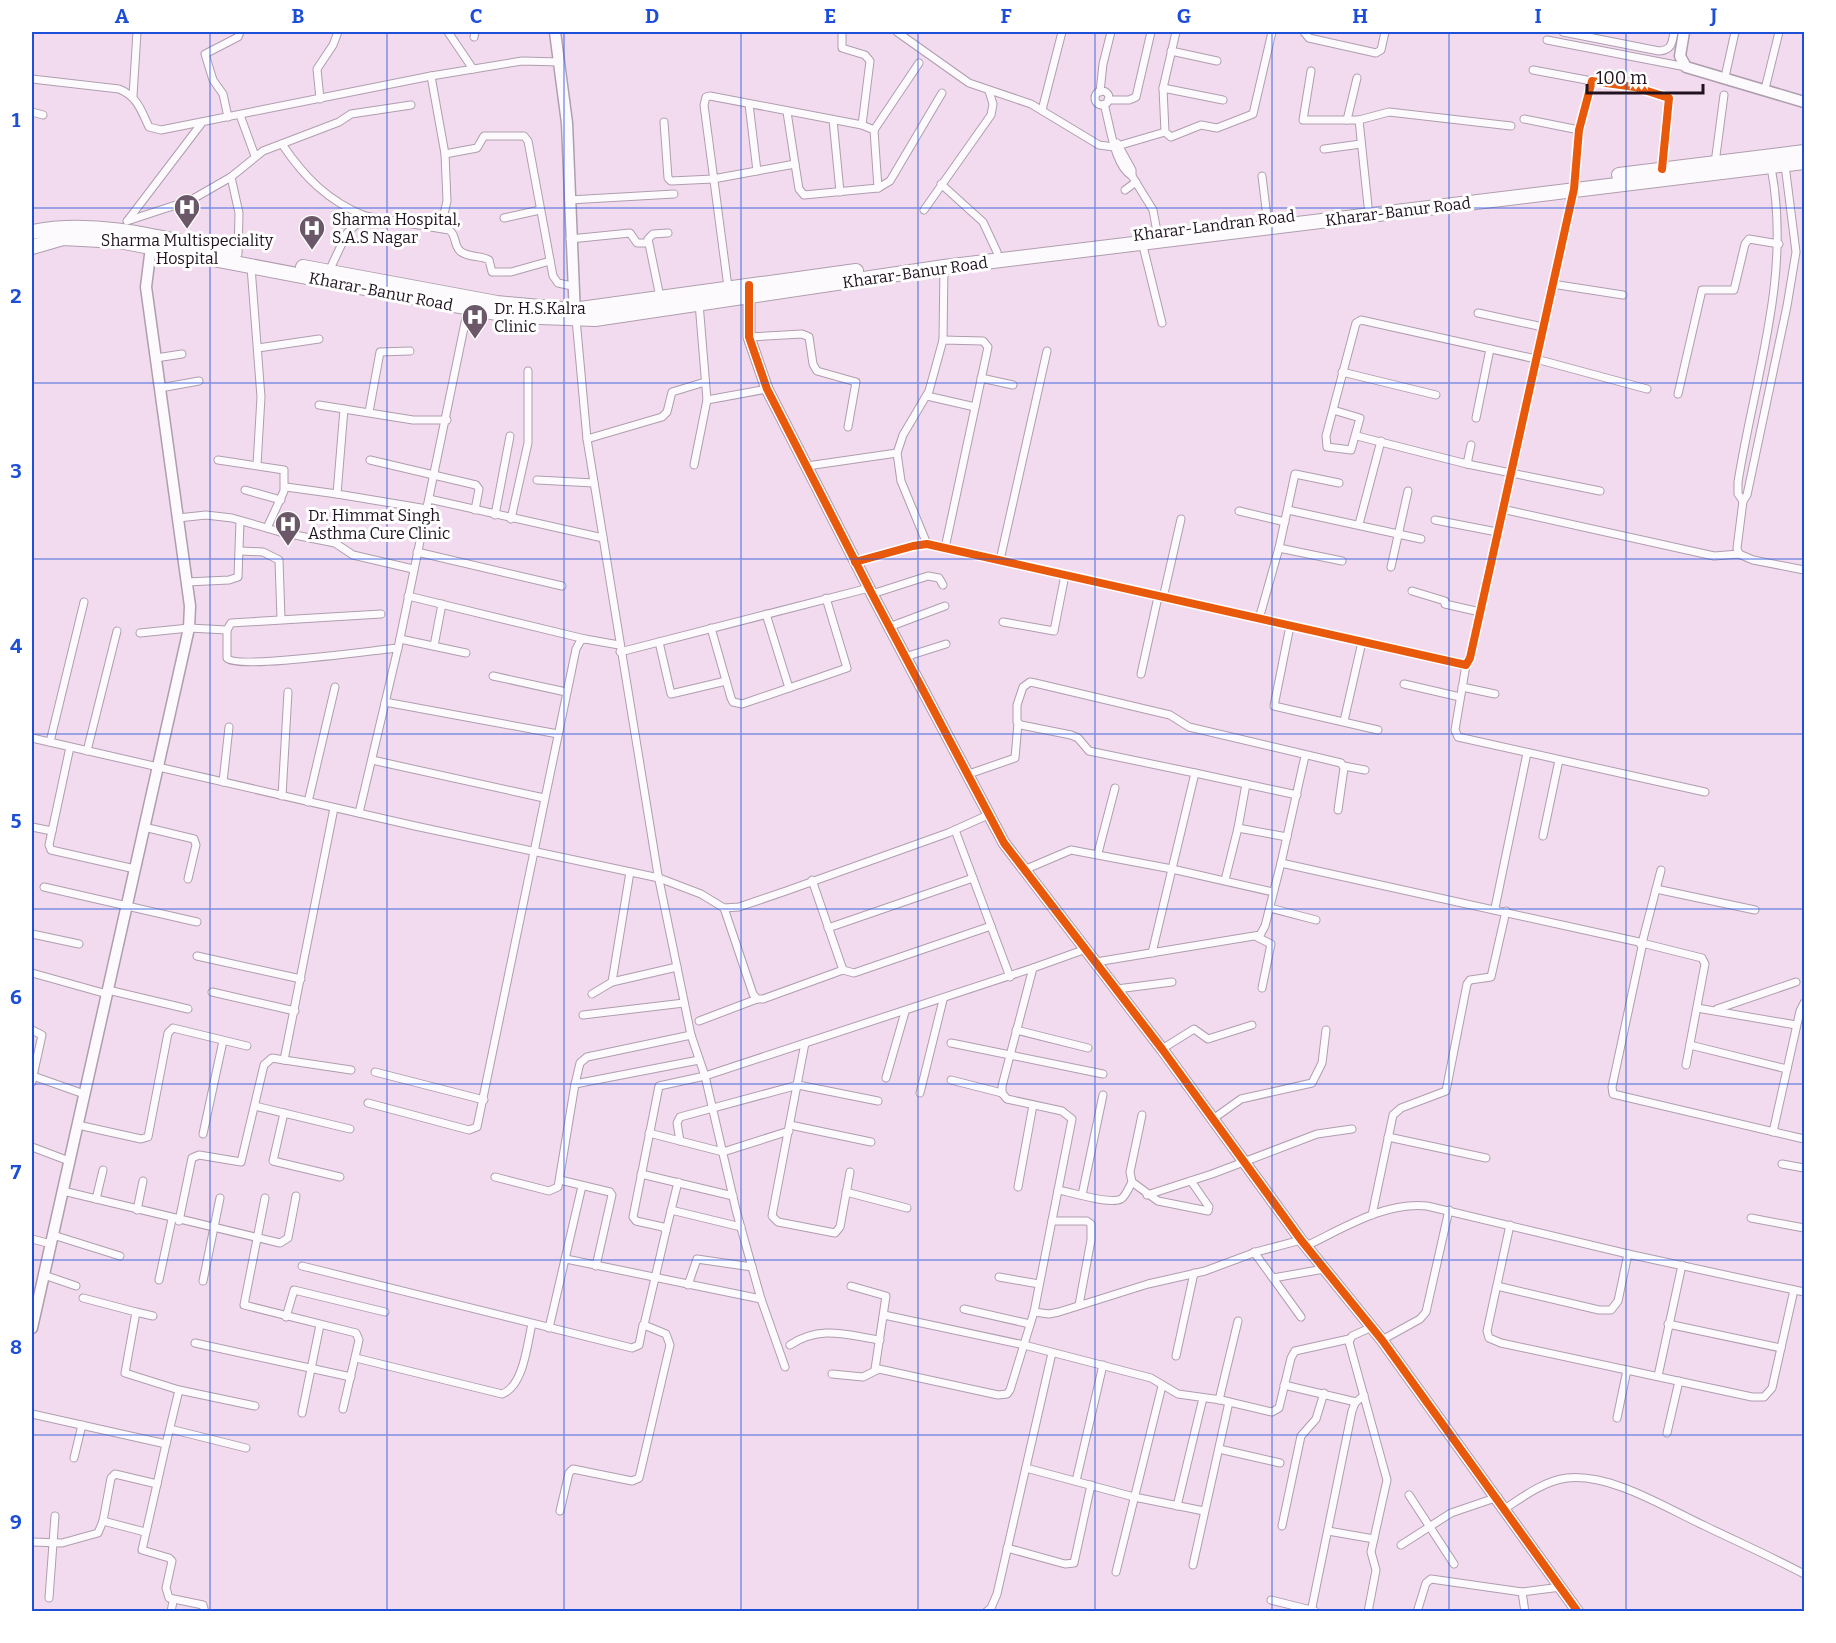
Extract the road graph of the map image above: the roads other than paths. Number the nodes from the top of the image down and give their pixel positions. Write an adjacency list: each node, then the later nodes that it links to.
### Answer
1 (137, 32): 41 (street)
2 (240, 32): 53 (street)
3 (338, 32): 42 (street)
4 (448, 32): 27 (street)
5 (555, 32): 24 (street)
6 (842, 32): 60 (street)
7 (897, 32): 37 (street)
8 (1062, 32): 48 (street)
9 (1111, 32): 38 (street)
10 (1151, 32): 44 (street)
11 (1176, 32): 22 (street)
12 (1272, 32): 64 (street)
13 (1304, 32): 14 (street)
14 (1385, 32)
15 (1563, 32): 20 (street)
16 (1674, 32): 20 (street)
17 (1684, 32): 26 (street)
18 (1735, 32): 31 (street)
19 (1779, 32): 36 (street)
20 (1604, 35)
21 (1547, 40): 26 (street)
22 (1171, 51): 23 (street); 35 (street)
23 (1217, 61)
24 (561, 62): 27 (street); 86 (street)
25 (919, 63): 62 (street)
26 (1686, 67): 31 (street)
27 (473, 69): 30 (street)
28 (1533, 70): 34 (street)
29 (1311, 72): 56 (street)
30 (431, 76): 42 (street); 69 (street)
31 (1725, 77): 36 (street)
32 (32, 78): 41 (street)
33 (1357, 78): 56 (street)
34 (1592, 81): 63 (street); 74 (street)
35 (1163, 88): 43 (street); 64 (street)
36 (1765, 89): 45 (street)
37 (989, 91): 48 (street); 80 (street)
38 (1100, 92): 44 (street); 44 (street)
39 (942, 93): 82 (street)
40 (1724, 95): 72 (street)
41 (133, 96): 59 (street)
42 (320, 99): 52 (street)
43 (1223, 100)
44 (1106, 102): 67 (street)
45 (1804, 102)
46 (749, 104): 50 (street); 75 (street); 78 (street)
47 (411, 105): 65 (street)
48 (1042, 110): 67 (street)
49 (32, 112): 51 (street)
50 (788, 112): 55 (street); 73 (street)
51 (43, 115)
52 (240, 115): 53 (street); 70 (street)
53 (228, 117): 59 (street)
54 (1524, 119): 63 (street)
55 (833, 120): 60 (street); 84 (street)
56 (1347, 120): 57 (street)
57 (1359, 120): 61 (street); 66 (street)
58 (664, 122): 78 (street)
59 (201, 123): 94 (street)
60 (862, 125): 62 (street)
61 (1512, 126)
62 (874, 130): 82 (street)
63 (1579, 130): 81 (street)
64 (1165, 132): 67 (street)
65 (282, 144): 70 (street); 90 (street)
66 (1361, 144): 68 (street); 87 (street)
67 (1116, 146): 79 (street)
68 (1324, 149)
69 (445, 154): 88 (street); 93 (street)
70 (255, 156): 77 (street)
71 (1793, 160): 72 (highway, Kharar-Landran Road); 81 (highway, Kharar-Banur Road); 102 (street); 105 (street)
72 (1715, 163): 74 (highway, Kharar-Landran Road)
73 (795, 164): 75 (street); 84 (street)
74 (1662, 169): 81 (highway, Kharar-Landran Road)
75 (757, 171): 78 (street)
76 (1262, 176): 92 (street)
77 (231, 177): 94 (street); 106 (street)
78 (713, 179): 113 (street)
79 (1134, 179): 83 (street); 96 (street)
80 (941, 184): 89 (street); 104 (street)
81 (1575, 184): 87 (highway, Kharar-Landran Road); 100 (highway, Kharar-Banur Road); 111 (street)
82 (878, 188): 84 (street)
83 (1125, 190)
84 (840, 192)
85 (674, 194): 86 (street)
86 (569, 200): 98 (street)
87 (1368, 206): 92 (highway, Kharar-Landran Road)
88 (540, 210): 91 (street); 107 (street)
89 (924, 210)
90 (365, 216): 93 (street); 110 (street)
91 (504, 218)
92 (1268, 218): 96 (highway, Kharar-Landran Road)
93 (441, 227): 107 (street)
94 (123, 231): 95 (highway); 99 (highway, Kharar-Banur Road); 103 (highway, Kharar-Banur Road)
95 (32, 232)
96 (1157, 232): 104 (highway, Kharar-Landran Road)
97 (668, 233): 101 (street)
98 (570, 239): 101 (street); 112 (street)
99 (151, 241): 106 (highway); 108 (highway, Kharar-Banur Road); 131 (street)
100 (1142, 242): 109 (highway, Kharar-Banur Road); 121 (street)
101 (648, 243): 116 (street)
102 (1779, 244): 142 (street); 178 (street)
103 (32, 247)
104 (997, 252): 114 (highway, Kharar-Landran Road)
105 (1800, 253): 178 (street)
106 (238, 254): 110 (highway)
107 (550, 261): 112 (street)
108 (251, 267): 118 (highway, Kharar-Banur Road); 126 (street)
109 (944, 267): 114 (highway, Kharar-Banur Road); 125 (street)
110 (329, 271): 120 (highway)
111 (1552, 284): 115 (street); 122 (street)
112 (572, 286): 120 (street)
113 (730, 287): 114 (highway, Kharar-Landran Road); 116 (highway, Kharar-Landran Road)
114 (749, 291): 117 (highway, Kharar-Banur Road); 123 (street)
115 (1623, 296)
116 (660, 297): 120 (highway, Kharar-Landran Road)
117 (699, 303): 120 (highway, Kharar-Banur Road); 137 (street)
118 (468, 308): 120 (highway, Kharar-Banur Road); 152 (street)
119 (1478, 313): 122 (street)
120 (575, 315): 156 (street)
121 (1162, 323)
122 (1543, 327): 132 (street)
123 (749, 337): 140 (street); 153 (street)
124 (320, 339): 126 (street)
125 (944, 340): 135 (street); 144 (street)
126 (258, 348): 163 (street)
127 (1490, 349): 132 (street); 134 (street); 151 (street)
128 (410, 351): 150 (street)
129 (1047, 351): 203 (street)
130 (182, 354): 131 (street)
131 (156, 358): 139 (street)
132 (1536, 359): 141 (street); 166 (street)
133 (528, 371): 186 (street)
134 (1342, 372): 143 (street); 149 (street)
135 (981, 378): 138 (street); 147 (street)
136 (199, 381): 139 (street)
137 (705, 382): 145 (street); 156 (street)
138 (1013, 385)
139 (160, 388): 185 (street)
140 (767, 388): 145 (street); 165 (street)
141 (1647, 389)
142 (1678, 394)
143 (1436, 395)
144 (927, 396): 147 (street); 159 (street)
145 (707, 400): 164 (street)
146 (319, 405): 148 (street)
147 (975, 407): 198 (street)
148 (344, 409): 150 (street); 175 (street)
149 (1332, 410): 155 (street); 155 (street)
150 (369, 412): 152 (street)
151 (1476, 418)
152 (447, 420): 167 (street)
153 (848, 427)
154 (510, 436): 184 (street)
155 (1357, 436): 157 (street)
156 (587, 439): 169 (street)
157 (1381, 441): 162 (street); 191 (street)
158 (1471, 445): 162 (street)
159 (897, 453): 165 (street); 197 (street)
160 (218, 460): 163 (street)
161 (370, 460): 167 (street)
162 (1467, 464): 166 (street)
163 (257, 465): 171 (street)
164 (694, 465)
165 (807, 466): 205 (street)
166 (1511, 472): 174 (street); 180 (street)
167 (434, 474): 176 (street); 181 (street)
168 (537, 480): 169 (street)
169 (594, 483): 195 (street)
170 (1339, 483): 182 (street)
171 (286, 487): 175 (street); 177 (street)
172 (245, 490): 177 (street)
173 (1408, 491): 194 (street)
174 (1600, 491)
175 (337, 494): 179 (street)
176 (429, 499): 179 (street); 181 (street)
177 (281, 500): 192 (street)
178 (1743, 501): 202 (street)
179 (427, 509): 201 (street)
180 (1502, 509): 193 (street); 202 (street)
181 (475, 510): 184 (street)
182 (1288, 510): 190 (street); 191 (street)
183 (1239, 512): 190 (street)
184 (495, 515): 186 (street)
185 (178, 518): 189 (street); 210 (street)
186 (511, 519): 195 (street)
187 (1181, 519): 216 (street)
188 (1435, 520): 193 (street)
189 (240, 521): 192 (street); 200 (street)
190 (1285, 522): 199 (street)
191 (1359, 524): 194 (street)
192 (267, 528): 207 (street)
193 (1497, 532): 221 (street)
194 (1399, 534): 196 (street); 206 (street)
195 (603, 538): 241 (street)
196 (1421, 539)
197 (927, 544): 198 (street); 205 (street)
198 (945, 548): 203 (street)
199 (1279, 548): 204 (street); 225 (street)
200 (240, 551): 210 (street); 224 (street)
201 (417, 552): 207 (street); 212 (street)
202 (1739, 554): 208 (street)
203 (1000, 560): 209 (street)
204 (1342, 561)
205 (855, 562): 213 (street)
206 (1391, 567)
207 (413, 569): 215 (street)
208 (1804, 570)
209 (1065, 575): 216 (street); 226 (street)
210 (187, 582): 229 (street)
211 (944, 585): 213 (street)
212 (562, 586)
213 (870, 591): 217 (street); 228 (street)
214 (1412, 591): 221 (street)
215 (408, 596): 219 (street); 234 (street)
216 (1161, 597): 225 (street); 245 (street)
217 (826, 598): 223 (street); 251 (street)
218 (84, 602): 263 (street)
219 (442, 604): 235 (street); 239 (street)
220 (945, 606): 228 (street)
221 (1480, 612): 244 (street)
222 (381, 614): 224 (street)
223 (766, 614): 230 (street); 251 (street)
224 (281, 619): 231 (street)
225 (1259, 619): 227 (street)
226 (1003, 622)
227 (1290, 626): 237 (street); 257 (street)
228 (889, 627): 243 (street)
229 (189, 628): 231 (street); 233 (street); 270 (street)
230 (711, 628): 236 (street); 247 (street)
231 (227, 630): 240 (street)
232 (117, 631): 265 (street)
233 (140, 633)
234 (400, 639): 239 (street); 240 (street)
235 (585, 639): 241 (street); 253 (street)
236 (659, 642): 241 (street); 247 (street)
237 (1362, 642): 244 (street); 257 (street)
238 (946, 644): 243 (street)
239 (434, 646): 242 (street)
240 (398, 648): 256 (street)
241 (619, 648): 302 (street)
242 (466, 653)
243 (905, 657): 274 (street)
244 (1466, 665): 250 (street)
245 (1141, 674)
246 (493, 676): 253 (street)
247 (726, 681): 251 (street)
248 (1404, 684): 255 (street)
249 (335, 687): 282 (street)
250 (1462, 687): 254 (street); 255 (street)
251 (789, 688)
252 (288, 692): 280 (street)
253 (566, 692): 261 (street)
254 (1495, 694)
255 (1460, 697): 266 (street)
256 (385, 702): 261 (street); 268 (street)
257 (1344, 721): 260 (street)
258 (1018, 723): 267 (street); 273 (street); 274 (street)
259 (229, 727): 275 (street)
260 (1378, 730)
261 (558, 734): 281 (street)
262 (32, 738): 263 (street)
263 (50, 742): 264 (street)
264 (70, 747): 265 (street); 291 (street)
265 (87, 751): 270 (street)
266 (1527, 753): 269 (street); 313 (street)
267 (1305, 756): 271 (street); 279 (street)
268 (372, 760): 281 (street); 285 (street)
269 (1559, 760): 278 (street); 292 (street)
270 (157, 766): 275 (street); 288 (street)
271 (1344, 766): 272 (street); 284 (street)
272 (1365, 770)
273 (1195, 773): 276 (street); 298 (street)
274 (966, 775): 286 (street)
275 (223, 782): 280 (street)
276 (1246, 784): 279 (street); 289 (street)
277 (1115, 788): 295 (street)
278 (1705, 792)
279 (1297, 795): 293 (street)
280 (282, 796): 282 (street)
281 (544, 798): 294 (street)
282 (308, 802): 283 (street)
283 (334, 808): 285 (street); 333 (street)
284 (1338, 810)
285 (359, 813): 294 (street)
286 (988, 815): 290 (street); 299 (street)
287 (32, 827): 291 (street)
288 (144, 827): 297 (street); 304 (street)
289 (1238, 828): 293 (street); 306 (street)
290 (955, 830): 303 (street); 305 (street)
291 (52, 831): 297 (street)
292 (1543, 836)
293 (1287, 837): 296 (street)
294 (534, 851): 301 (street); 384 (street)
295 (1098, 854): 298 (street); 299 (street)
296 (1281, 863): 309 (street); 313 (street)
297 (135, 869): 310 (street)
298 (1172, 869): 306 (street); 325 (street)
299 (1024, 870): 324 (street)
300 (1661, 870): 308 (street)
301 (630, 873): 302 (street); 334 (street)
302 (659, 878): 311 (street); 328 (street)
303 (973, 878): 318 (street); 319 (street)
304 (188, 879)
305 (812, 880): 311 (street); 319 (street)
306 (1225, 880): 309 (street)
307 (44, 888): 310 (street)
308 (1656, 889): 314 (street); 322 (street)
309 (1273, 892): 312 (street)
310 (127, 907): 317 (street); 339 (street)
311 (724, 908): 342 (street)
312 (1270, 908): 316 (street); 321 (street)
313 (1495, 908): 315 (street)
314 (1755, 910)
315 (1506, 911): 322 (street); 400 (street)
316 (1316, 920)
317 (197, 922)
318 (991, 926): 330 (street); 332 (street)
319 (828, 928): 330 (street)
320 (32, 934): 323 (street)
321 (1257, 937): 325 (street); 337 (street)
322 (1642, 943): 346 (street); 397 (street)
323 (79, 944)
324 (1086, 949): 327 (street); 329 (street)
325 (1152, 953): 327 (street)
326 (197, 956): 333 (street)
327 (1096, 962): 338 (street)
328 (677, 967): 334 (street); 344 (street)
329 (1034, 968): 332 (street); 356 (street)
330 (843, 970): 342 (street)
331 (32, 973): 339 (street)
332 (1010, 977): 343 (street)
333 (301, 979): 349 (street)
334 (612, 982): 341 (street)
335 (1172, 982): 338 (street)
336 (1796, 982): 348 (street)
337 (1262, 988)
338 (1117, 989): 365 (street)
339 (107, 992): 347 (street); 382 (street)
340 (212, 992): 349 (street)
341 (592, 994)
342 (757, 999): 352 (street)
343 (944, 1000): 350 (street); 380 (street)
344 (684, 1002): 351 (street); 358 (street)
345 (1804, 1003): 354 (street)
346 (1697, 1008): 348 (street); 362 (street)
347 (188, 1009)
348 (1717, 1009): 354 (street)
349 (295, 1011): 367 (street)
350 (905, 1012): 361 (street); 376 (street)
351 (583, 1015)
352 (699, 1021)
353 (1252, 1025): 365 (street)
354 (1796, 1025): 371 (street)
355 (32, 1030): 373 (street)
356 (1016, 1030): 364 (street); 366 (street)
357 (1326, 1030): 392 (street)
358 (691, 1035): 368 (street); 378 (street)
359 (223, 1041): 363 (street); 393 (street); 399 (street)
360 (951, 1042): 366 (street)
361 (805, 1043): 375 (street); 379 (street)
362 (1690, 1045): 369 (street); 371 (street)
363 (247, 1047)
364 (1088, 1048)
365 (1161, 1049): 392 (street)
366 (1010, 1054): 374 (street); 381 (street)
367 (284, 1060): 370 (street); 387 (street)
368 (699, 1060): 375 (street); 378 (street)
369 (1686, 1065)
370 (351, 1070)
371 (1787, 1070): 397 (street)
372 (375, 1072): 384 (street)
373 (33, 1074): 382 (street)
374 (1103, 1074)
375 (705, 1076): 389 (street); 398 (street)
376 (886, 1078)
377 (951, 1080): 381 (street)
378 (575, 1084): 416 (street)
379 (798, 1084): 385 (street); 389 (street); 394 (street)
380 (920, 1093)
381 (1002, 1093): 388 (street)
382 (84, 1094): 393 (street)
383 (1103, 1095): 426 (street)
384 (484, 1100): 386 (street)
385 (878, 1101)
386 (368, 1103)
387 (255, 1106): 390 (street); 439 (street)
388 (1033, 1106): 422 (street); 423 (street)
389 (713, 1110): 402 (street); 405 (street)
390 (284, 1113): 395 (street); 414 (street)
391 (1142, 1115): 420 (street)
392 (1213, 1119): 408 (street)
393 (78, 1125): 407 (street)
394 (790, 1128): 403 (street); 405 (street); 425 (street)
395 (350, 1129)
396 (1352, 1129): 408 (street)
397 (1773, 1132): 401 (street)
398 (649, 1133): 402 (street); 413 (street)
399 (203, 1134)
400 (1388, 1137): 406 (street); 437 (street)
401 (1804, 1139)
402 (680, 1141): 405 (street)
403 (871, 1142)
404 (32, 1147): 407 (street)
405 (723, 1152): 429 (street)
406 (1486, 1158)
407 (69, 1161): 424 (street)
408 (1245, 1162): 418 (street); 449 (street)
409 (1782, 1164): 410 (street)
410 (1804, 1168)
411 (103, 1170): 432 (street)
412 (850, 1172): 425 (street)
413 (641, 1174): 419 (street); 445 (street)
414 (340, 1177)
415 (495, 1177): 416 (street)
416 (560, 1180): 421 (street)
417 (143, 1181): 434 (street)
418 (1191, 1181): 427 (street); 427 (street)
419 (678, 1182): 429 (street); 435 (street)
420 (1132, 1182): 426 (street); 427 (street)
421 (582, 1185): 453 (street); 456 (street)
422 (1018, 1187)
423 (1058, 1190): 426 (street); 440 (street)
424 (63, 1191): 432 (street); 447 (street)
425 (846, 1192): 433 (street)
426 (1082, 1195)
427 (1147, 1195)
428 (296, 1196): 448 (street)
429 (733, 1196): 442 (street)
430 (220, 1198): 443 (street)
431 (265, 1198): 448 (street)
432 (96, 1199): 434 (street)
433 (907, 1208)
434 (137, 1210): 439 (street)
435 (671, 1210): 442 (street); 445 (street)
436 (1449, 1210): 437 (street); 441 (street); 495 (street)
437 (1372, 1215): 449 (street)
438 (1751, 1218): 444 (street)
439 (176, 1220): 443 (street); 464 (street)
440 (1052, 1221): 466 (street); 475 (street)
441 (1510, 1225): 451 (street); 470 (street)
442 (741, 1227): 457 (street)
443 (214, 1228): 448 (street); 465 (street)
444 (1804, 1228)
445 (666, 1231): 463 (street)
446 (32, 1239): 447 (street)
447 (52, 1239): 452 (street); 460 (street)
448 (256, 1239): 482 (street)
449 (1304, 1243): 450 (street); 458 (street)
450 (1254, 1252): 459 (street); 462 (street)
451 (1628, 1254): 454 (street); 470 (street)
452 (120, 1256)
453 (566, 1259): 456 (street); 492 (street)
454 (1682, 1264): 471 (street); 488 (street)
455 (302, 1266): 486 (street)
456 (596, 1266): 463 (street)
457 (752, 1267): 468 (street); 474 (street)
458 (1324, 1269): 462 (street); 490 (street)
459 (1194, 1273): 475 (street); 501 (street)
460 (44, 1275): 467 (street); 491 (street)
461 (999, 1277): 466 (street)
462 (1273, 1278): 483 (street)
463 (655, 1279): 468 (street); 485 (street)
464 (159, 1280)
465 (203, 1281)
466 (1039, 1284): 479 (street)
467 (76, 1286)
468 (688, 1286): 474 (street)
469 (850, 1286): 480 (street)
470 (1497, 1286): 507 (street)
471 (1794, 1290): 472 (street); 499 (street)
472 (1804, 1292)
473 (83, 1298): 478 (street)
474 (761, 1299): 504 (street)
475 (1079, 1305): 479 (street)
476 (964, 1309): 487 (street)
477 (385, 1311): 482 (street)
478 (136, 1312): 481 (street); 514 (street)
479 (1034, 1312): 487 (street)
480 (884, 1315): 494 (street); 498 (street)
481 (153, 1316)
482 (286, 1317): 489 (street)
483 (1301, 1317)
484 (1238, 1321): 518 (street)
485 (644, 1322): 492 (street); 543 (street)
486 (532, 1324): 492 (street); 502 (street)
487 (1030, 1324): 498 (street)
488 (1668, 1324): 499 (street); 509 (street)
489 (320, 1325): 502 (street); 505 (street)
490 (1372, 1327): 493 (street); 495 (street)
491 (32, 1328)
492 (549, 1328)
493 (1349, 1339): 512 (street); 516 (street)
494 (880, 1340): 497 (street); 506 (street)
495 (1382, 1340): 540 (street)
496 (195, 1343): 505 (street)
497 (790, 1345)
498 (1024, 1345): 500 (street); 506 (street)
499 (1781, 1348): 511 (street)
500 (1052, 1353): 503 (street); 534 (street)
501 (1176, 1356)
502 (356, 1358): 510 (street)
503 (1103, 1365): 513 (street); 535 (street)
504 (785, 1367)
505 (311, 1368): 510 (street); 523 (street)
506 (875, 1369): 508 (street)
507 (1627, 1370): 509 (street); 525 (street)
508 (832, 1374)
509 (1658, 1376): 511 (street)
510 (351, 1377): 522 (street)
511 (1679, 1381): 528 (street)
512 (1284, 1384): 515 (street); 519 (street)
513 (1162, 1386): 517 (street); 539 (street)
514 (179, 1390): 521 (street); 527 (street)
515 (1324, 1393): 520 (street); 547 (street)
516 (1364, 1395): 520 (street); 551 (street)
517 (1203, 1398): 518 (street); 541 (street)
518 (1219, 1400): 519 (street)
519 (1230, 1402): 531 (street)
520 (1356, 1402): 549 (street)
521 (255, 1406)
522 (343, 1409)
523 (302, 1413)
524 (32, 1414): 526 (street)
525 (1617, 1418)
526 (82, 1425): 529 (street); 532 (street)
527 (170, 1429): 529 (street); 530 (street)
528 (1667, 1432)
529 (166, 1443): 536 (street)
530 (246, 1448)
531 (1219, 1449): 533 (street); 544 (street)
532 (74, 1458)
533 (1280, 1463)
534 (1026, 1468): 535 (street); 555 (street)
535 (1076, 1481): 537 (street)
536 (157, 1484): 546 (street); 550 (street)
537 (1091, 1485): 539 (street); 555 (street)
538 (1409, 1495): 548 (street)
539 (1134, 1497): 541 (street); 558 (street)
540 (1498, 1497): 542 (street); 548 (street)
541 (1177, 1506): 544 (street)
542 (1506, 1508): 559 (street); 560 (street)
543 (560, 1511)
544 (1204, 1511): 557 (street)
545 (55, 1516): 553 (street)
546 (103, 1521): 550 (street); 553 (street)
547 (1282, 1526)
548 (1428, 1527): 554 (street); 556 (street)
549 (1328, 1531): 551 (street); 568 (street)
550 (145, 1532): 564 (street)
551 (1374, 1539): 569 (street)
552 (32, 1542): 553 (street)
553 (53, 1544): 562 (street)
554 (1401, 1545)
555 (1007, 1548): 567 (street)
556 (1454, 1564)
557 (1193, 1565)
558 (1116, 1572)
559 (1804, 1574)
560 (1561, 1587): 561 (street); 572 (street)
561 (1522, 1592): 570 (street); 571 (street)
562 (49, 1598)
563 (1271, 1600): 568 (street)
564 (173, 1601): 565 (street); 566 (street)
565 (171, 1611)
566 (205, 1611)
567 (986, 1611)
568 (1313, 1611)
569 (1368, 1611)
570 (1417, 1611)
571 (1525, 1611)
572 (1578, 1611)

